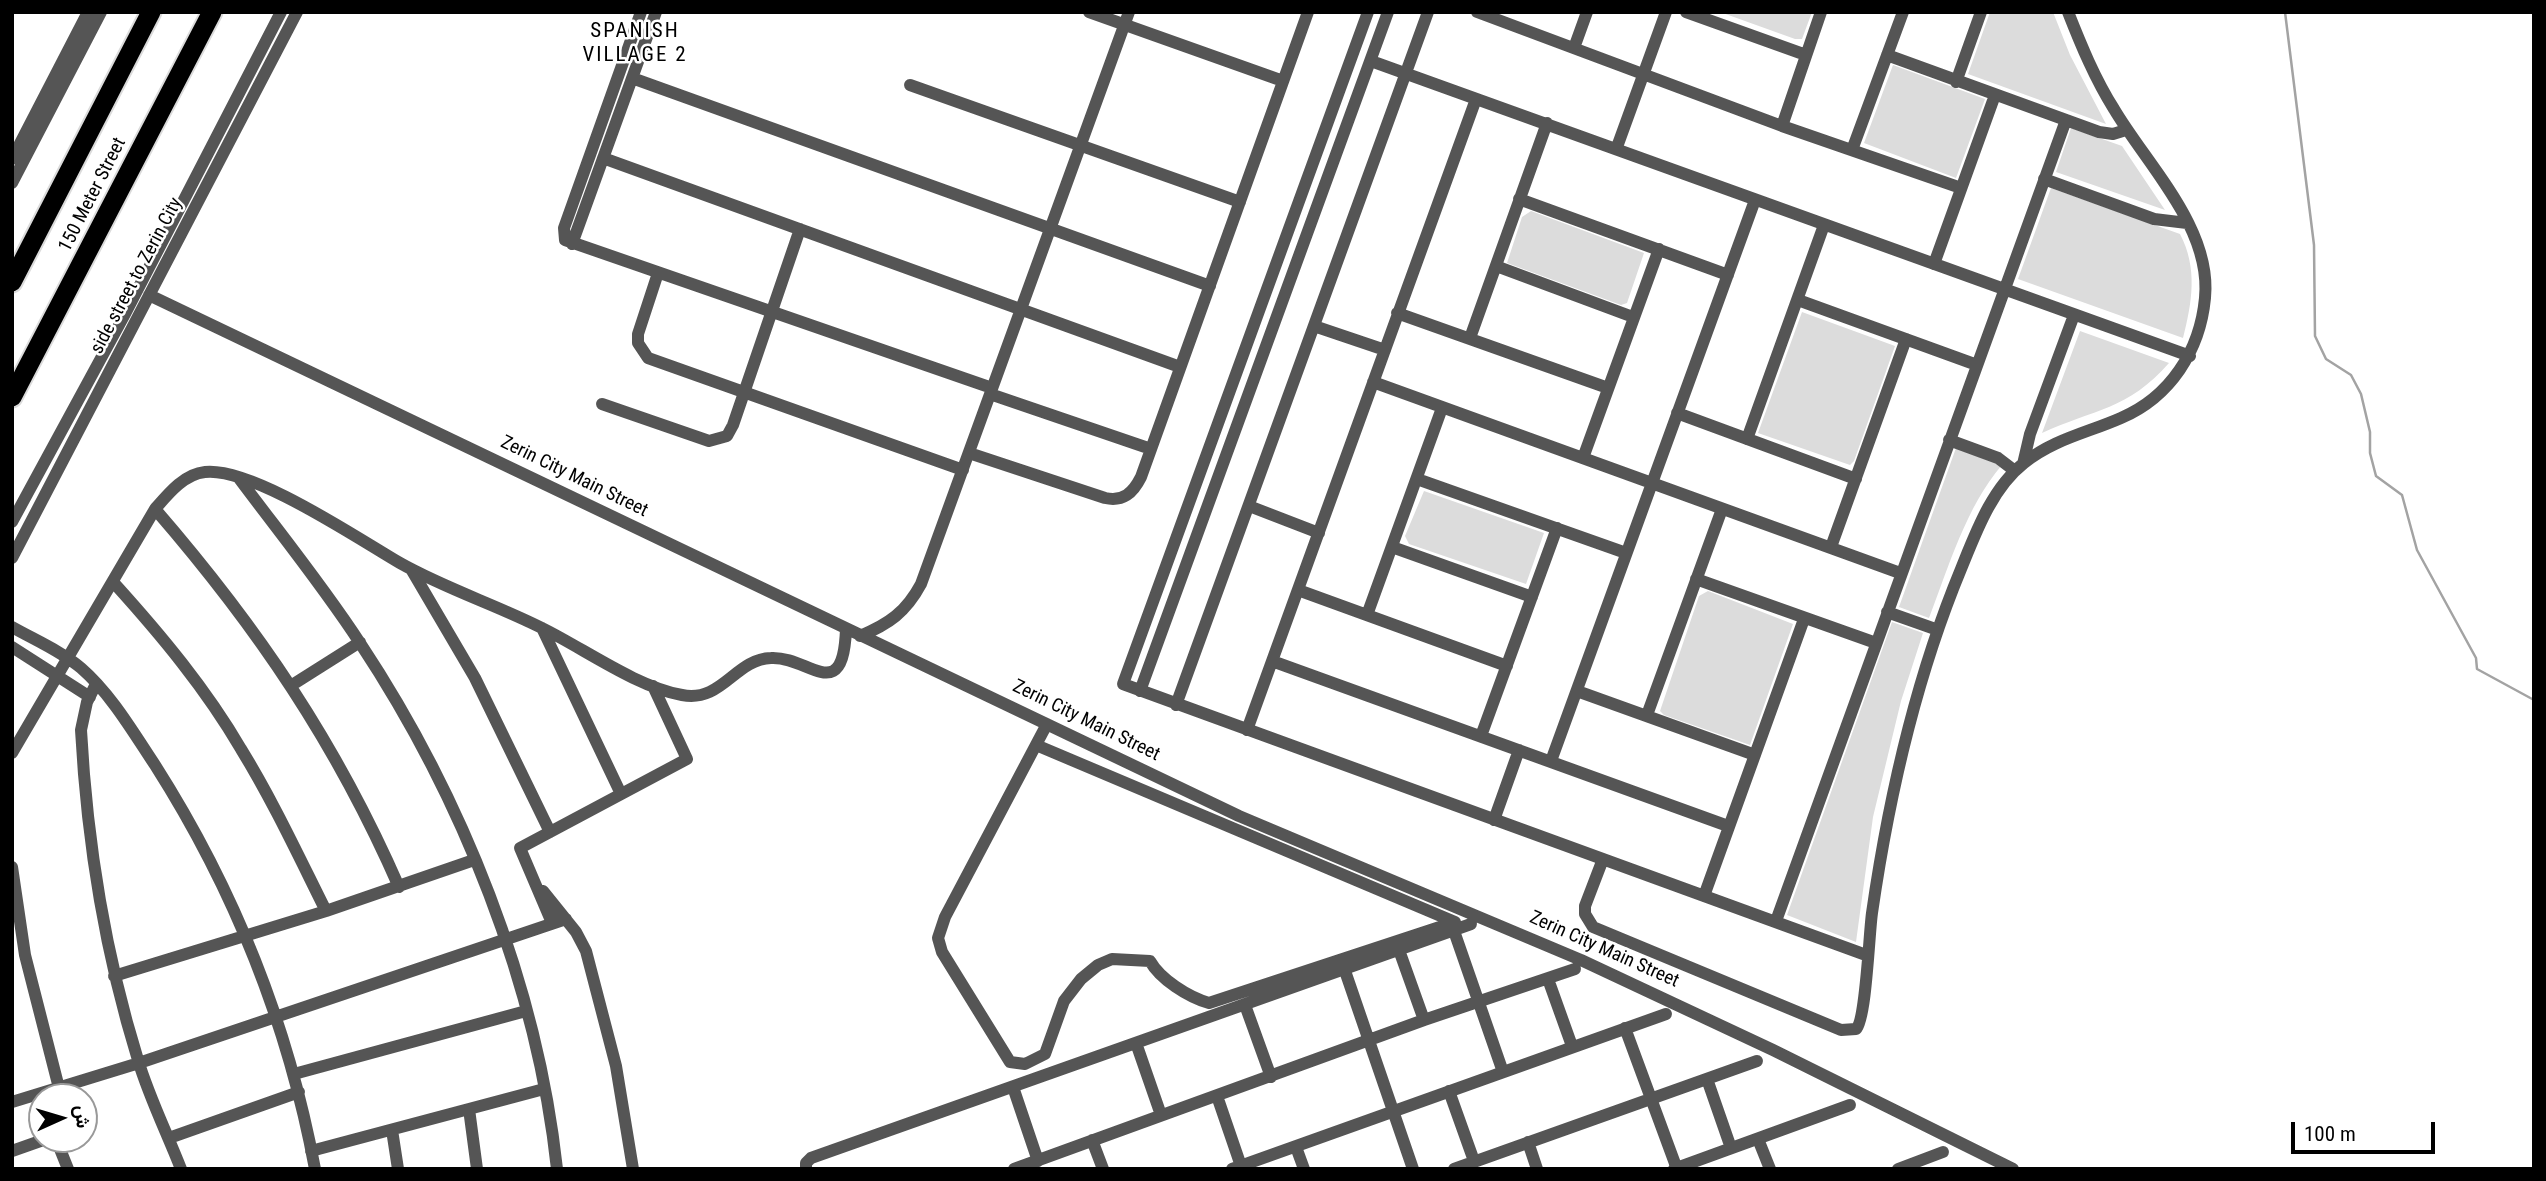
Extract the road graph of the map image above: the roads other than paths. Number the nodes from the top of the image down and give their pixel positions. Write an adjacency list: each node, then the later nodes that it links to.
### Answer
1 (88, 12): 46 (street)
2 (101, 12): 48 (street)
3 (151, 12): 63 (highway, 150 Meter Street)
4 (212, 12): 86 (highway, 150 Meter Street)
5 (281, 12): 104 (street, side street to Zerin City)
6 (297, 12): 66 (street, side street to Zerin City)
7 (641, 12): 57 (street)
8 (656, 12): 30 (street)
9 (1089, 12): 23 (street)
10 (1308, 12): 31 (street)
11 (1368, 12): 36 (street)
12 (1388, 12): 27 (street)
13 (1428, 12): 28 (street)
14 (1477, 12): 22 (street)
15 (1587, 12): 24 (street)
16 (1666, 12): 29 (street)
17 (1686, 12): 25 (street)
18 (1821, 12): 25 (street)
19 (1903, 12): 26 (street)
20 (1981, 12): 32 (street)
21 (2068, 12): 41 (street)
22 (1504, 17): 24 (street)
23 (1127, 19): 31 (street); 43 (street)
24 (1574, 48): 29 (street)
25 (1806, 55): 40 (street)
26 (1887, 55): 32 (street); 44 (street)
27 (1371, 61): 28 (street); 37 (street)
28 (1405, 73): 35 (street); 73 (street)
29 (1644, 74): 40 (street); 42 (street)
30 (632, 78): 45 (street); 56 (street)
31 (1283, 81): 52 (street)
32 (1956, 82): 34 (street)
33 (910, 85): 43 (street)
34 (1996, 95): 38 (street); 49 (street)
35 (1476, 99): 39 (street); 70 (street)
36 (1331, 114): 37 (street); 80 (street)
37 (1349, 120): 81 (street)
38 (2066, 120): 41 (street); 47 (street)
39 (1547, 123): 42 (street); 50 (street)
40 (1782, 126): 44 (street)
41 (2126, 130): 53 (street)
42 (1617, 147): 51 (street)
43 (1079, 148): 52 (street); 56 (street)
44 (1852, 150): 49 (street)
45 (603, 158): 55 (street); 57 (street)
46 (12, 159)
47 (2044, 179): 53 (street); 65 (street)
48 (12, 183)
49 (1961, 188): 59 (street)
50 (1519, 199): 58 (street); 60 (street)
51 (1755, 200): 54 (street); 62 (street)
52 (1240, 202): 64 (street)
53 (2187, 223): 77 (street)
54 (1824, 225): 59 (street); 67 (street)
55 (800, 229): 68 (street); 69 (street)
56 (1049, 230): 64 (street); 68 (street)
57 (572, 244): 61 (street)
58 (1659, 249): 62 (street); 72 (street)
59 (1934, 264): 65 (street)
60 (1496, 266): 72 (street); 74 (street)
61 (658, 273): 69 (street); 84 (street)
62 (1728, 275): 89 (street)
63 (12, 282)
64 (1210, 286): 79 (street)
65 (2006, 289): 71 (street); 78 (street)
66 (149, 295): 110 (street, side street to Zerin City); 122 (street, Zerin City Main Street)
67 (1798, 300): 75 (street); 90 (street)
68 (1020, 310): 79 (street); 85 (street)
69 (772, 312): 84 (street); 85 (street)
70 (1397, 313): 74 (street); 76 (street)
71 (2074, 315): 77 (street); 95 (street)
72 (1633, 317): 83 (street)
73 (1314, 326): 76 (street); 101 (street)
74 (1470, 338): 83 (street)
75 (1906, 339): 78 (street); 99 (street)
76 (1385, 349): 82 (street)
77 (2190, 356): 95 (street)
78 (1977, 365): 91 (street)
79 (1180, 367): 92 (street)
80 (1237, 375): 81 (street); 135 (street)
81 (1254, 381): 135 (street)
82 (1373, 382): 88 (street); 106 (street)
83 (1608, 388): 94 (street)
84 (745, 391): 87 (street); 96 (street)
85 (991, 391): 92 (street); 93 (street)
86 (12, 397)
87 (602, 404)
88 (1442, 408): 94 (street); 98 (street)
89 (1677, 413): 90 (street); 100 (street)
90 (1747, 439): 99 (street)
91 (1949, 440): 95 (street); 112 (street)
92 (1151, 449): 93 (street)
93 (969, 453): 96 (street)
94 (1583, 458): 100 (street)
95 (2019, 468): 123 (street)
96 (963, 470): 124 (street)
97 (238, 477): 102 (street); 111 (street); 125 (street)
98 (1417, 479): 105 (street); 107 (street)
99 (1856, 479): 108 (street)
100 (1652, 483): 103 (street); 109 (street)
101 (1249, 506): 106 (street); 138 (street)
102 (155, 509): 114 (street); 133 (street)
103 (1722, 509): 108 (street); 113 (street)
104 (12, 522)
105 (1557, 528): 109 (street); 116 (street)
106 (1319, 533): 115 (street)
107 (1392, 547): 116 (street); 118 (street)
108 (1831, 547): 112 (street)
109 (1626, 553): 136 (street)
110 (12, 558)
111 (411, 569): 121 (street); 151 (street)
112 (1900, 573): 117 (street)
113 (1696, 579): 119 (street); 139 (street)
114 (114, 583): 128 (street); 158 (street)
115 (1298, 590): 118 (street); 129 (street)
116 (1532, 597): 130 (street)
117 (1886, 612): 123 (street); 126 (street)
118 (1367, 615): 130 (street)
119 (1804, 619): 126 (street); 146 (street)
120 (12, 627): 128 (street)
121 (542, 628): 134 (street); 148 (street)
122 (846, 629): 124 (street, Zerin City Main Street); 134 (street)
123 (1938, 630): 167 (street)
124 (860, 636): 140 (street, Zerin City Main Street)
125 (360, 642): 133 (street); 153 (street)
126 (1875, 643): 160 (street)
127 (12, 647): 131 (street)
128 (69, 659): 131 (street); 132 (street)
129 (1272, 661): 141 (street); 142 (street)
130 (1507, 666): 142 (street)
131 (58, 676): 137 (street); 145 (street)
132 (96, 684): 137 (street); 164 (street)
133 (292, 685): 156 (street)
134 (653, 686): 148 (street)
135 (1140, 691): 138 (street)
136 (1577, 691): 139 (street); 147 (street)
137 (90, 697): 170 (street)
138 (1175, 705): 141 (street)
139 (1647, 715): 146 (street)
140 (1050, 726): 143 (street); 228 (street, Zerin City Main Street)
141 (1247, 730): 149 (street)
142 (1481, 736): 144 (street)
143 (1040, 747): 143 (street)
144 (1519, 750): 147 (street); 149 (street)
145 (12, 753)
146 (1755, 755): 150 (street)
147 (1551, 761): 150 (street)
148 (621, 794): 151 (street)
149 (1494, 820): 152 (street)
150 (1728, 826): 157 (street)
151 (550, 832): 155 (street)
152 (1603, 859): 157 (street); 167 (street)
153 (474, 860): 156 (street); 165 (street)
154 (12, 867): 188 (street)
155 (535, 881): 159 (street); 161 (street)
156 (399, 887): 158 (street)
157 (1704, 896): 160 (street)
158 (326, 911): 164 (street)
159 (566, 919): 161 (street); 218 (street)
160 (1776, 921): 167 (street)
161 (552, 923): 165 (street)
162 (1471, 924): 163 (street)
163 (1454, 931): 166 (street); 172 (street)
164 (245, 934): 170 (street); 176 (street)
165 (504, 940): 174 (street); 176 (street)
166 (1399, 950): 168 (street); 177 (street)
167 (1866, 955)
168 (1344, 968): 173 (street); 179 (street)
169 (1575, 969): 171 (street)
170 (114, 976): 183 (street)
171 (1548, 979): 172 (street); 181 (street)
172 (1478, 1002): 177 (street); 184 (street)
173 (1245, 1005): 180 (street); 186 (street)
174 (526, 1012): 185 (street); 191 (street)
175 (1666, 1014): 178 (street)
176 (276, 1017): 183 (street); 185 (street)
177 (1424, 1020): 179 (street)
178 (1626, 1028): 181 (street); 195 (street)
179 (1370, 1039): 186 (street); 198 (street)
180 (1136, 1043): 190 (street); 199 (street)
181 (1572, 1046): 184 (street)
182 (1757, 1061): 187 (street)
183 (139, 1063): 189 (street); 201 (street)
184 (1503, 1072): 192 (street)
185 (294, 1074): 193 (street)
186 (1271, 1077): 194 (street)
187 (1707, 1079): 195 (street); 206 (street)
188 (58, 1083)
189 (75, 1083)
190 (1013, 1087): 209 (street); 219 (street)
191 (544, 1088): 197 (street); 217 (street)
192 (1449, 1091): 198 (street); 210 (street)
193 (299, 1092): 201 (street); 207 (street)
194 (1217, 1096): 199 (street); 211 (street)
195 (1651, 1099): 204 (street); 212 (street)
196 (1850, 1105): 202 (street)
197 (469, 1109): 200 (street); 216 (street)
198 (1394, 1110): 205 (street); 223 (street)
199 (1161, 1115): 203 (street)
200 (392, 1130): 207 (street); 215 (street)
201 (169, 1138): 213 (street)
202 (1759, 1139): 206 (street); 226 (street)
203 (1092, 1140): 209 (street); 221 (street)
204 (1528, 1142): 210 (street); 225 (street)
205 (1296, 1147): 211 (street); 222 (street)
206 (1731, 1148): 212 (street)
207 (312, 1151): 214 (street)
208 (1943, 1152): 227 (street)
209 (1038, 1161): 220 (street)
210 (1474, 1161): 224 (street)
211 (1237, 1167)
212 (1676, 1168)
213 (181, 1169)
214 (315, 1169)
215 (398, 1169)
216 (477, 1169)
217 (556, 1169)
218 (633, 1169)
219 (806, 1169)
220 (1014, 1169)
221 (1103, 1169)
222 (1304, 1169)
223 (1413, 1169)
224 (1454, 1169)
225 (1537, 1169)
226 (1770, 1169)
227 (1898, 1169)
228 (2013, 1169)

